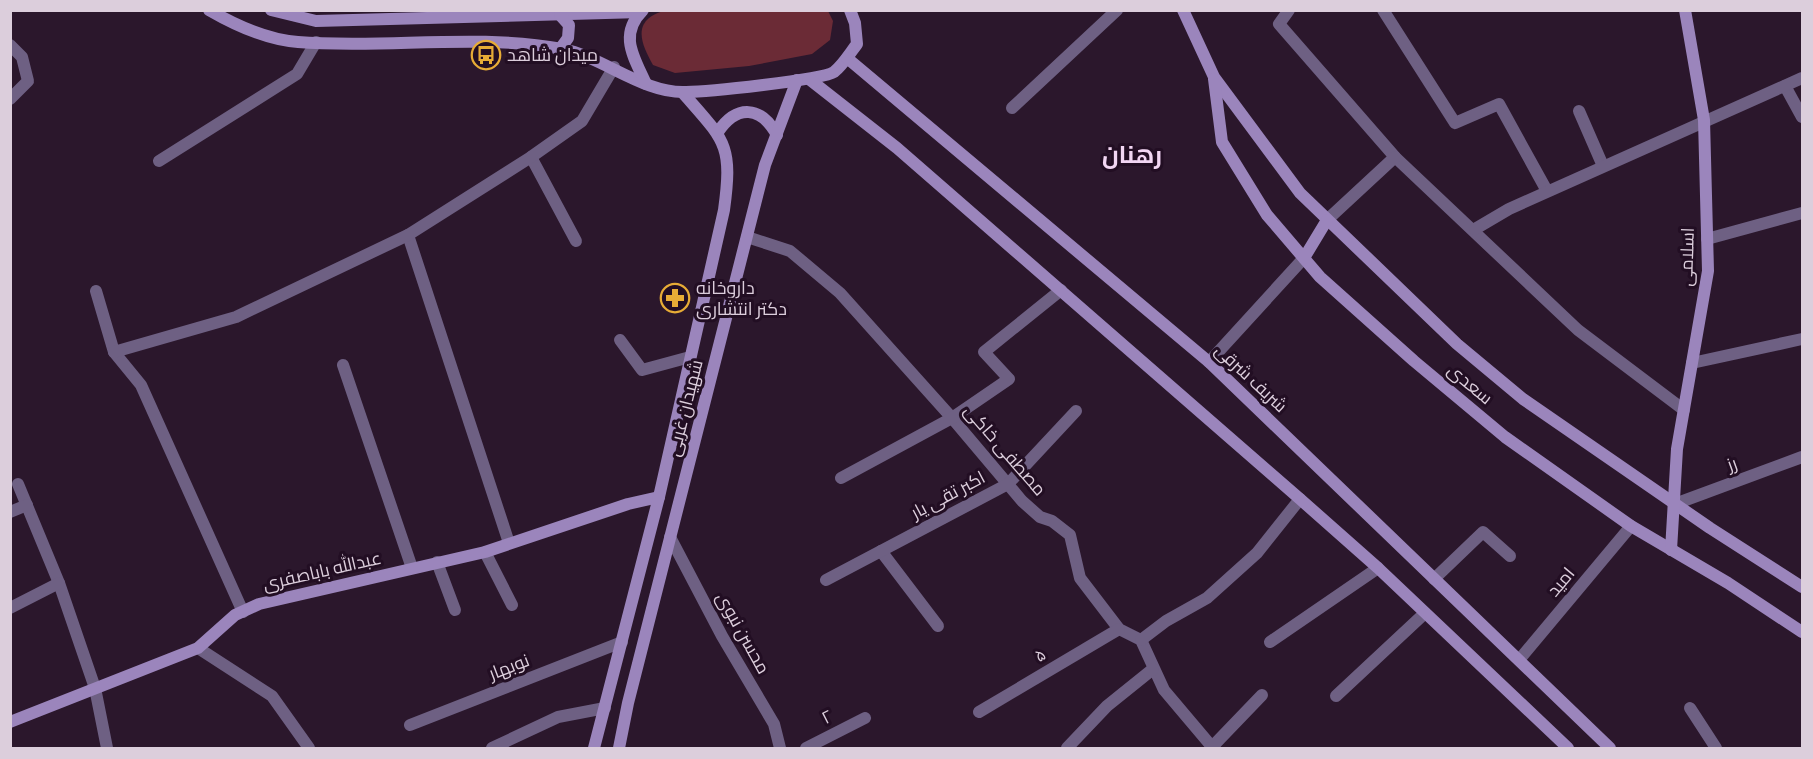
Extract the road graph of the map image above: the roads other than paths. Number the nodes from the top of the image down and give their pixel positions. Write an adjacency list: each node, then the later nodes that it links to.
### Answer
1 (209, 10): 11 (main road)
2 (271, 10): 10 (main road)
3 (850, 10): 14 (main road)
4 (1117, 10): 23 (street)
5 (1183, 10): 16 (main road, سعدی)
6 (1289, 10): 29 (street)
7 (1383, 10): 33 (street)
8 (1685, 10): 26 (main road, اسلامی)
9 (642, 11): 10 (main road); 19 (main road)
10 (561, 15): 13 (main road)
11 (316, 42): 13 (main road); 31 (street)
12 (10, 45): 22 (street)
13 (560, 49): 15 (main road)
14 (847, 58): 18 (main road); 48 (main road, شریف شرقی)
15 (614, 67): 19 (main road); 30 (street)
16 (1214, 77): 35 (main road, سعدی); 41 (main road, سعدی)
17 (1803, 78): 20 (street)
18 (803, 80): 21 (main road); 28 (main road, شهیدان غربی); 42 (main road)
19 (646, 84): 21 (main road)
20 (1785, 86): 25 (street); 26 (street)
21 (683, 93): 27 (main road, شهیدان غربی)
22 (10, 99)
23 (1012, 108)
24 (1579, 111): 32 (street)
25 (1803, 117)
26 (1704, 120): 32 (street); 39 (main road, اسلامی)
27 (718, 132): 28 (main road); 47 (main road, شهیدان غربی)
28 (777, 135): 38 (main road, شهیدان غربی)
29 (1395, 157): 35 (street); 36 (street)
30 (531, 158): 37 (street); 40 (street)
31 (159, 161)
32 (1603, 166): 33 (street)
33 (1548, 192): 36 (street)
34 (1803, 213): 39 (street)
35 (1327, 220): 41 (main road); 60 (main road, سعدی)
36 (1475, 229): 51 (street)
37 (408, 235): 46 (street); 65 (street)
38 (747, 237): 53 (street, مصطفی خاکی); 64 (main road, شهیدان غربی)
39 (1707, 239): 49 (main road, اسلامی)
40 (576, 242)
41 (1304, 258): 48 (street); 63 (main road, سعدی)
42 (1061, 290): 53 (street); 59 (main road)
43 (96, 291): 46 (street)
44 (1803, 339): 49 (street)
45 (620, 340): 47 (street)
46 (114, 352): 80 (street)
47 (690, 357): 58 (main road, شهیدان غربی)
48 (1209, 362): 73 (main road, شریف شرقی)
49 (1692, 363): 51 (main road, اسلامی)
50 (342, 365): 71 (street)
51 (1684, 410): 60 (main road, اسلامی)
52 (1076, 411): 57 (street, اکبر تقی یار)
53 (952, 418): 55 (street); 57 (street, مصطفی خاکی)
54 (1803, 457): 60 (street, رز)
55 (841, 478)
56 (18, 484): 61 (street)
57 (1008, 484): 67 (street, اکبر تقی یار); 83 (street, مصطفی خاکی)
58 (659, 497): 65 (main road, عبدالله باباصفری); 86 (main road, شهیدان غربی)
59 (1300, 499): 72 (main road); 85 (street)
60 (1675, 504): 66 (main road, اسلامی); 76 (main road, سعدی)
61 (27, 505): 62 (street); 75 (street)
62 (10, 512)
63 (1631, 526): 66 (main road, سعدی); 89 (street, امید)
64 (670, 537): 104 (main road, شهیدان غربی); 105 (street, محسن نبوی)
65 (508, 543): 68 (main road, عبدالله باباصفری)
66 (1671, 549): 84 (main road, سعدی)
67 (881, 551): 74 (street, اکبر تقی یار); 82 (street)
68 (485, 552): 70 (main road, عبدالله باباصفری); 77 (street)
69 (1510, 556): 73 (street)
70 (436, 562): 71 (main road, عبدالله باباصفری); 79 (street)
71 (412, 568): 80 (main road, عبدالله باباصفری)
72 (1378, 568): 81 (main road); 87 (street)
73 (1434, 579): 89 (main road, شریف شرقی)
74 (826, 580)
75 (59, 584): 78 (street); 91 (street)
76 (1803, 587)
77 (512, 605)
78 (10, 608)
79 (454, 610)
80 (243, 612): 88 (main road, عبدالله باباصفری)
81 (1425, 613): 93 (street); 109 (main road)
82 (938, 626)
83 (1119, 629): 85 (street, مصطفی خاکی); 96 (street, ۵)
84 (1803, 632)
85 (1141, 640): 90 (street)
86 (622, 642): 94 (main road, شهیدان غربی); 99 (street, نوبهار)
87 (1270, 642)
88 (198, 648): 91 (main road, عبدالله باباصفری); 101 (street)
89 (1519, 660): 110 (main road, شریف شرقی)
90 (1153, 669): 107 (street); 108 (street)
91 (95, 688): 98 (main road, عبدالله باباصفری); 100 (street)
92 (1262, 695): 108 (street)
93 (1336, 696)
94 (605, 708): 102 (street); 103 (main road, شهیدان غربی)
95 (1690, 708): 111 (street)
96 (979, 712)
97 (865, 718): 106 (street, ۲)
98 (10, 722)
99 (410, 725)
100 (107, 748)
101 (309, 748)
102 (492, 748)
103 (594, 748)
104 (619, 748)
105 (780, 748)
106 (806, 748)
107 (1067, 748)
108 (1212, 748)
109 (1568, 748)
110 (1610, 748)
111 (1716, 748)

